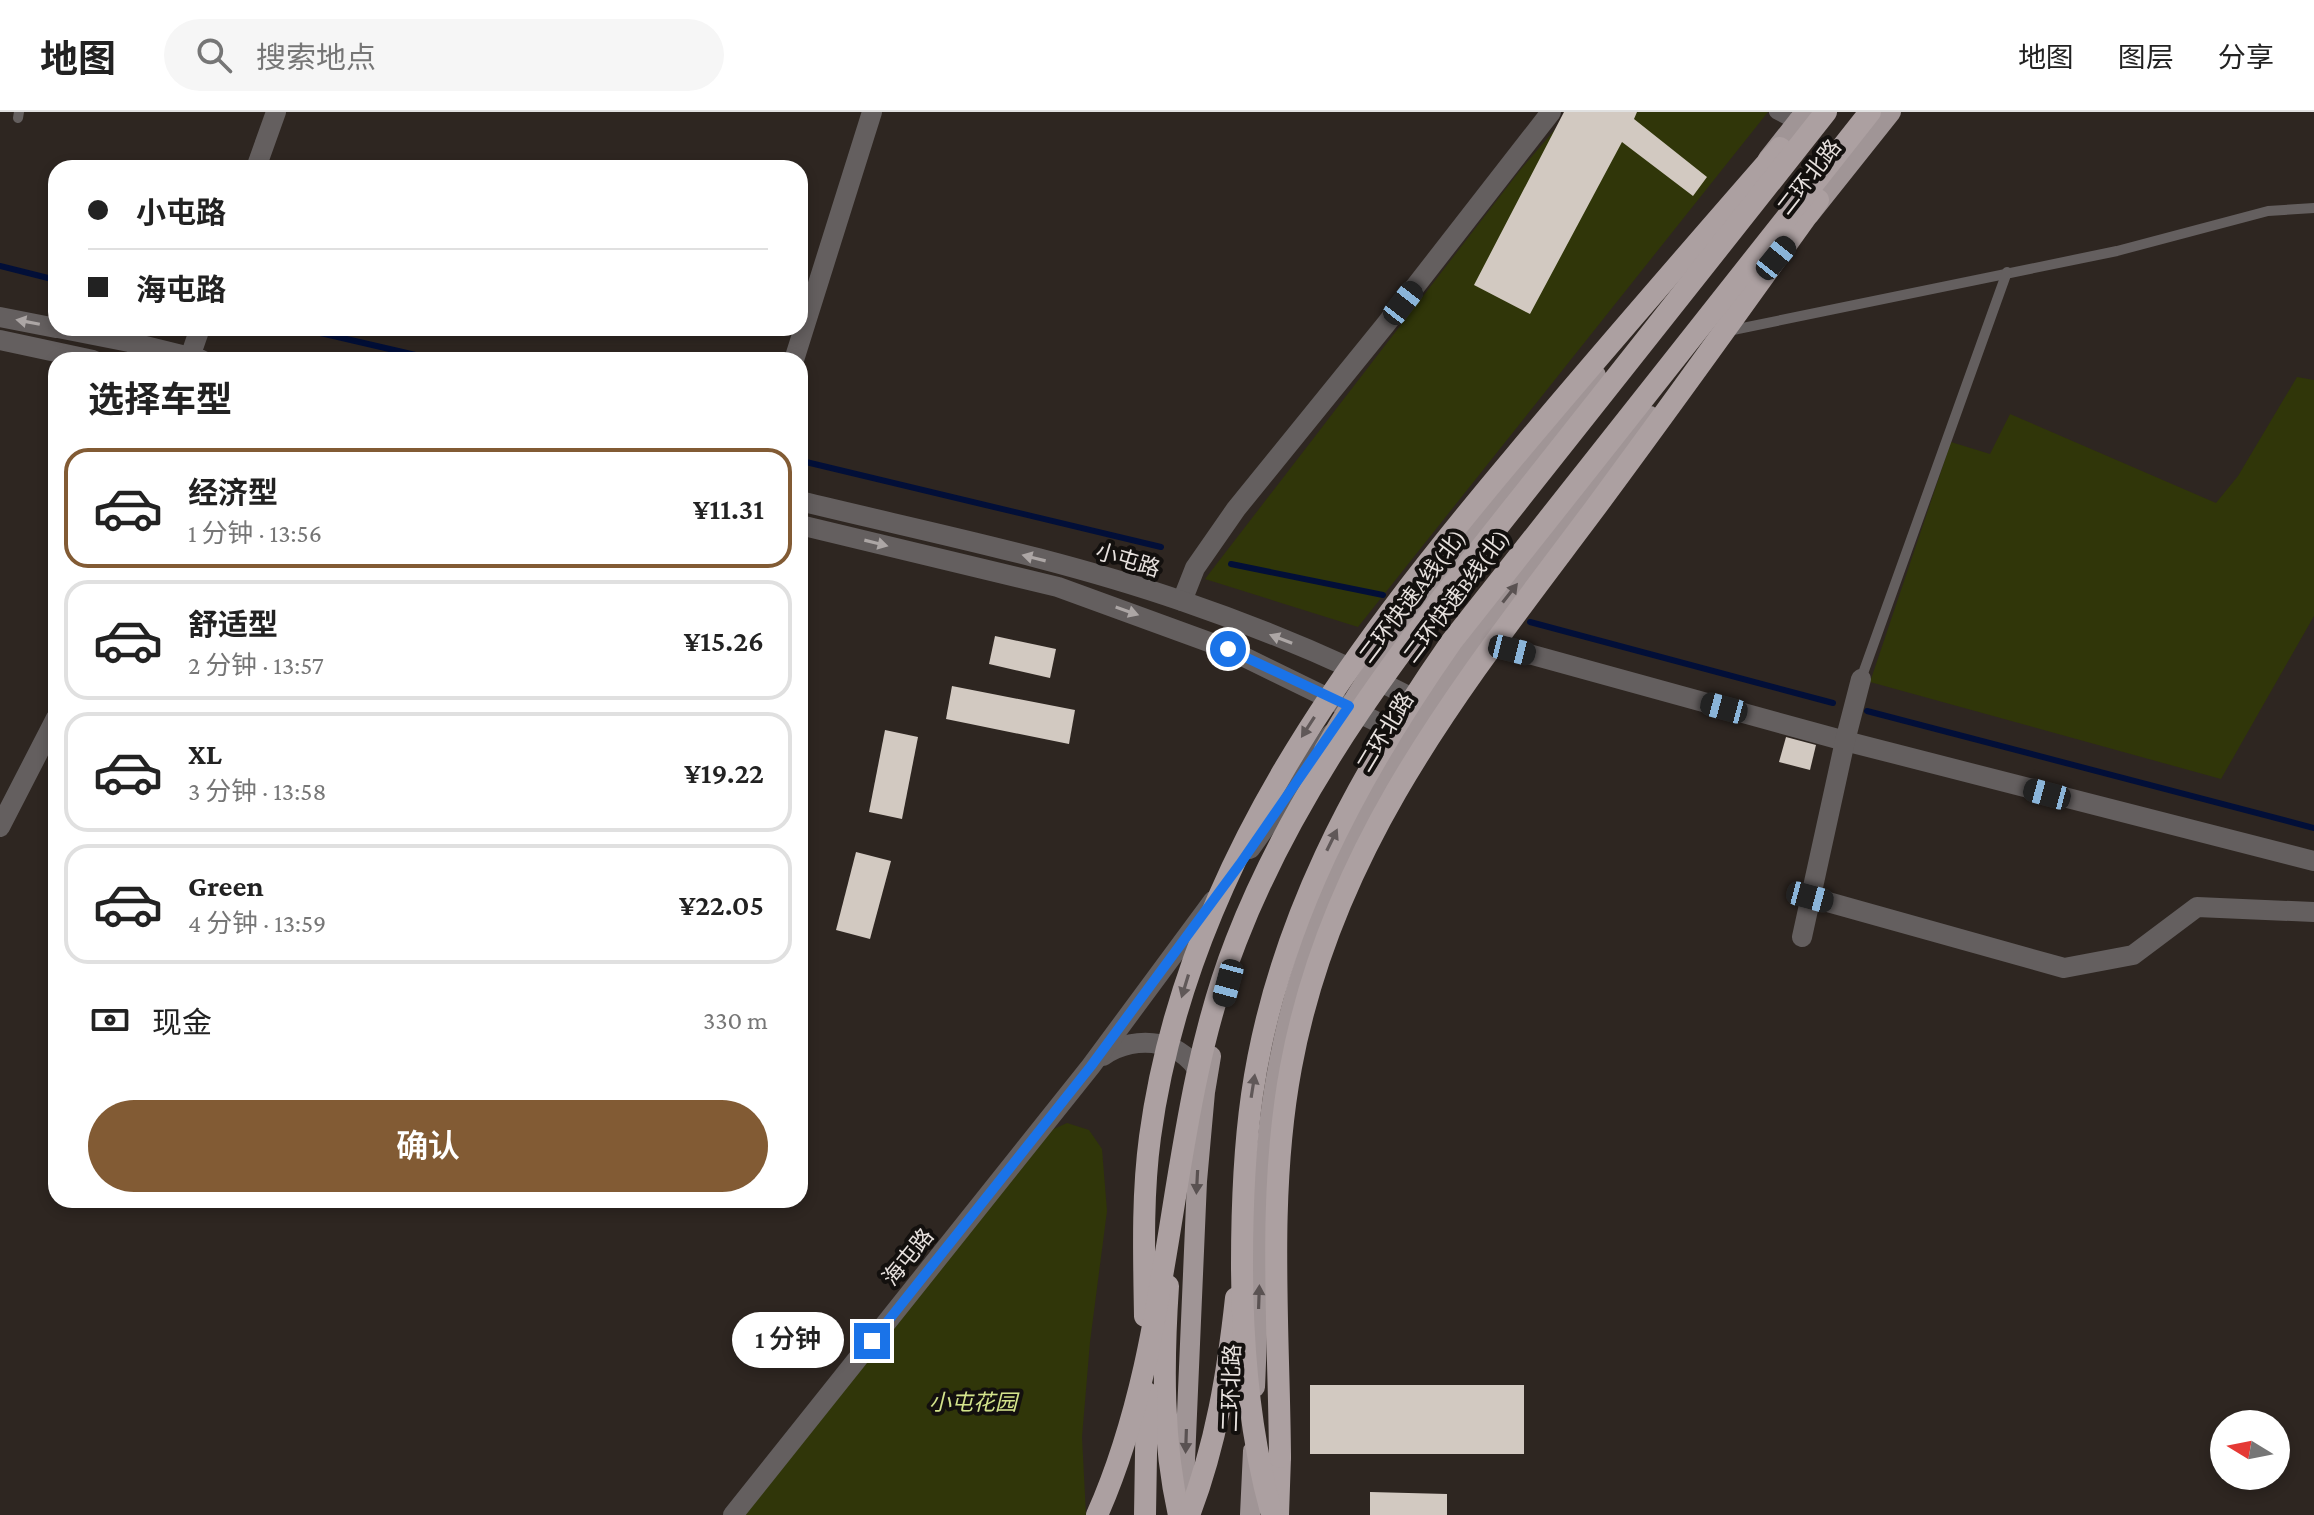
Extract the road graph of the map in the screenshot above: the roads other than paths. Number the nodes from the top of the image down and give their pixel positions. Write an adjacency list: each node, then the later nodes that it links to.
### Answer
1 (269, 112): 11 (street)
2 (276, 112): 12 (street)
3 (872, 112): 15 (street)
4 (1551, 112): 25 (street)
5 (1776, 112): 10 (street)
6 (1826, 112): 41 (highway, 二环快速A线(北), bridge)
7 (1870, 112): 42 (highway, 二环快速B线(北), one-way to 7, bridge)
8 (1880, 112): 50 (highway, bridge)
9 (1891, 112): 18 (main road, 二环北路)
10 (1804, 116): 27 (main road, 二环北路); 45 (highway, one-way to 45, bridge)
11 (257, 160)
12 (258, 160)
13 (2314, 208): 14 (lane)
14 (2007, 272): 18 (lane); 28 (lane)
15 (808, 315)
16 (0, 317): 17 (street, one-way to 16)
17 (48, 326)
18 (1718, 330): 26 (main road, 二环北路, one-way to 18)
19 (92, 336): 22 (street)
20 (0, 340): 21 (street)
21 (56, 352)
22 (163, 352)
23 (808, 503): 25 (street, 小屯路, one-way to 23)
24 (808, 527): 30 (street, one-way to 30)
25 (1182, 601): 27 (street, 小屯路, one-way to 25)
26 (1475, 639): 29 (main road, 二环北路); 33 (street)
27 (1367, 676): 29 (street, 小屯路); 30 (main road, 二环北路)
28 (1861, 679): 33 (street)
29 (1428, 706): 32 (main road, 二环北路)
30 (1346, 710): 32 (street); 39 (street, 海屯路); 40 (main road, 二环北路)
31 (48, 734): 34 (street)
32 (1409, 737): 48 (main road, 二环北路, one-way to 32)
33 (1845, 741): 35 (street); 36 (street)
34 (0, 827)
35 (2314, 861)
36 (1810, 897): 37 (street); 38 (street)
37 (2314, 912)
38 (1802, 937)
39 (1091, 1066): 40 (street); 43 (street, 海屯路)
40 (1205, 1092): 46 (main road, 二环北路, one-way to 46)
41 (1178, 1186): 44 (highway, bridge); 46 (highway, bridge)
42 (1243, 1192): 47 (highway, bridge); 49 (highway, bridge)
43 (733, 1515)
44 (1097, 1515)
45 (1145, 1515)
46 (1181, 1515)
47 (1189, 1515)
48 (1250, 1515)
49 (1272, 1515)
50 (1278, 1515)

